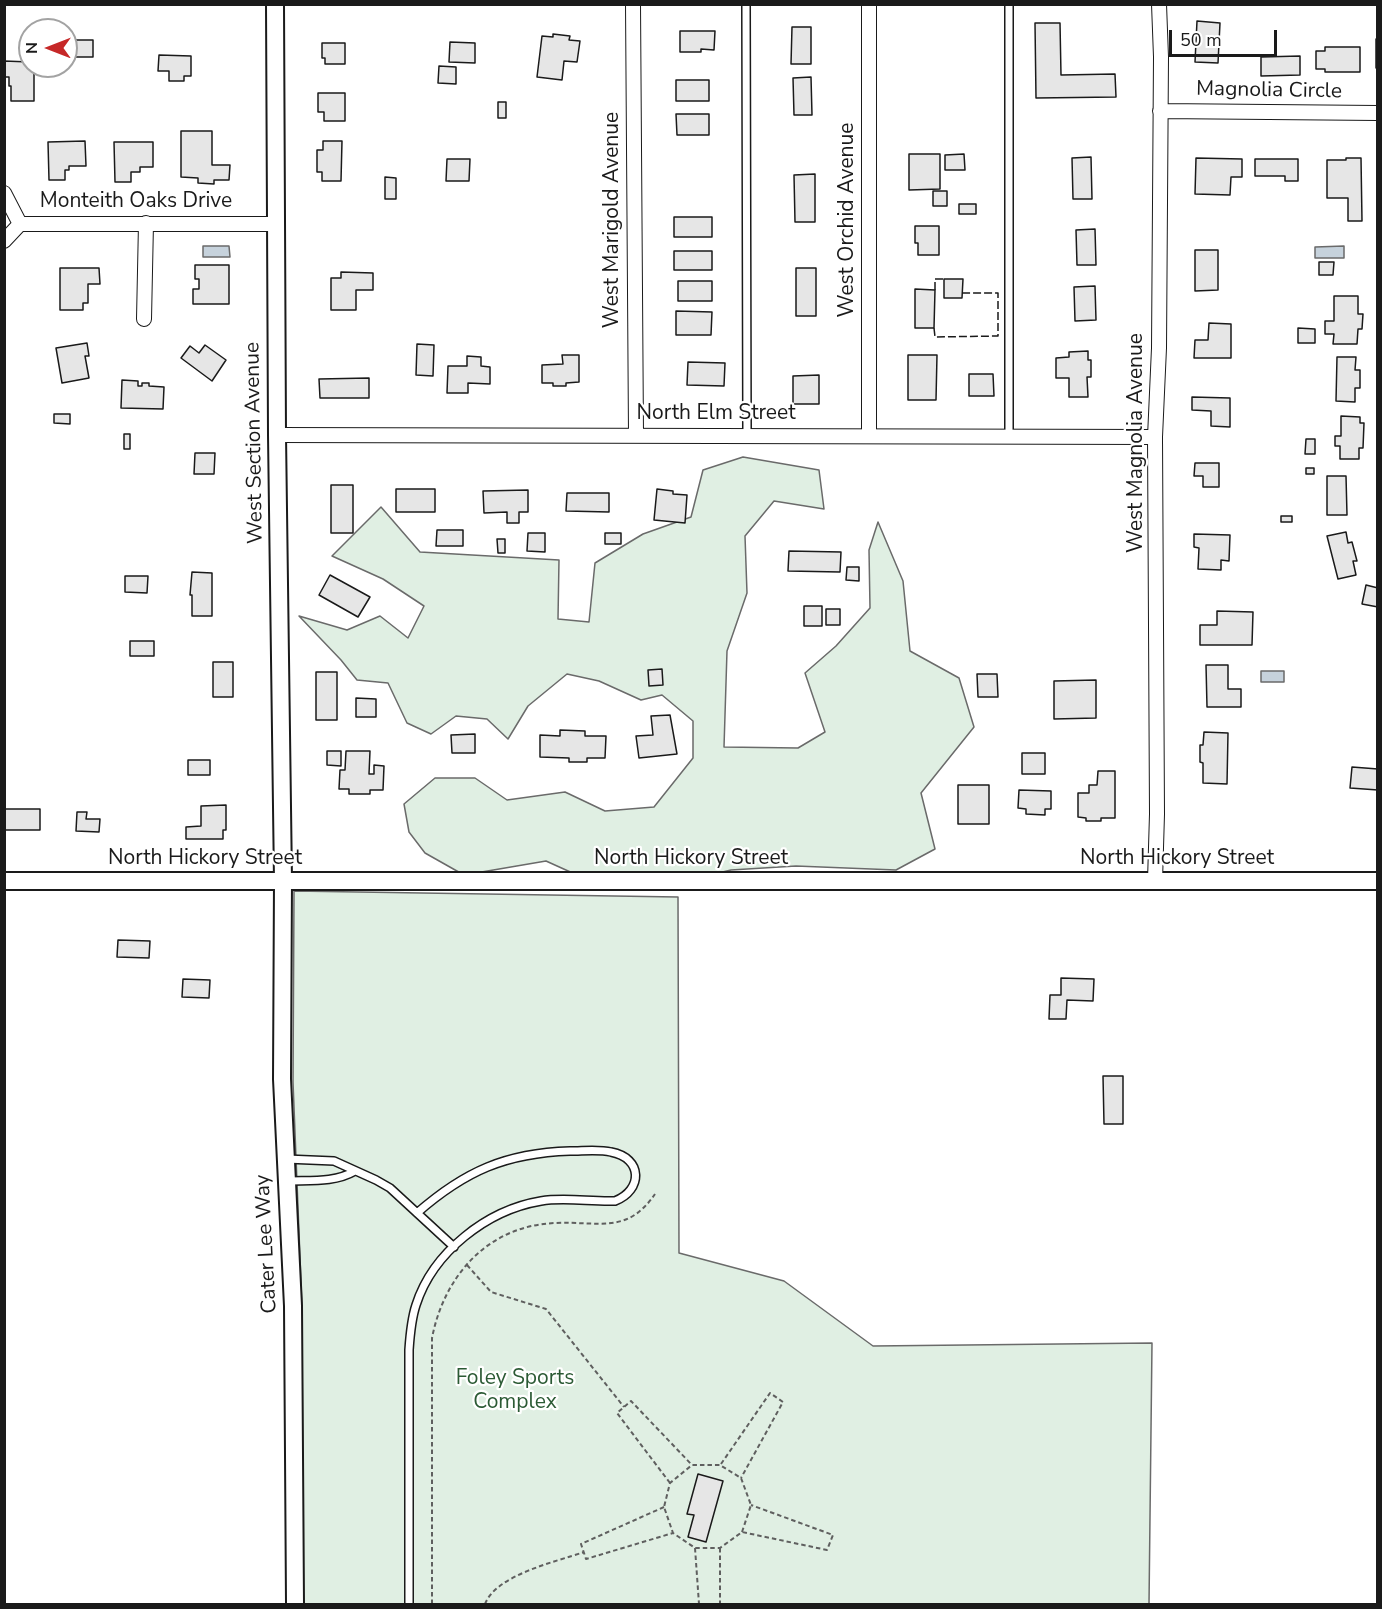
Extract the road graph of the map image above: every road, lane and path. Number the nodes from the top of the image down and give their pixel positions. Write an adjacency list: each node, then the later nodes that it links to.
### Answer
1 (275, 4): 12 (street, West Section Avenue)
2 (633, 4): 16 (street, West Marigold Avenue)
3 (746, 4): 17 (lane)
4 (869, 4): 18 (street, West Orchid Avenue)
5 (1009, 4): 19 (lane)
6 (1159, 4): 7 (street, West Magnolia Avenue)
7 (1160, 111): 8 (street, Magnolia Circle); 20 (street, West Magnolia Avenue)
8 (1377, 113)
9 (4, 193): 11 (street)
10 (146, 223): 11 (street, Monteith Oaks Drive); 12 (street, Monteith Oaks Drive); 14 (street)
11 (20, 224): 13 (street, Monteith Oaks Drive)
12 (276, 224): 15 (street, West Section Avenue)
13 (4, 242)
14 (144, 319)
15 (277, 435): 16 (street, North Elm Street); 22 (street, West Section Avenue)
16 (636, 435): 17 (street, North Elm Street)
17 (747, 435): 18 (street, North Elm Street)
18 (869, 436): 19 (street, North Elm Street)
19 (1009, 436): 20 (street, North Elm Street)
20 (1155, 437): 23 (street, West Magnolia Avenue)
21 (4, 881): 22 (street, North Hickory Street)
22 (283, 881): 23 (street, North Hickory Street); 25 (street, Cater Lee Way)
23 (1155, 881): 24 (street, North Hickory Street)
24 (1377, 881)
25 (286, 1160): 26 (lane); 27 (street, Cater Lee Way)
26 (355, 1171): 27 (lane); 29 (lane)
27 (287, 1181): 44 (street, Cater Lee Way)
28 (655, 1194): 31 (path)
29 (417, 1213): 30 (lane); 30 (lane)
30 (454, 1247): 45 (lane)
31 (467, 1264): 32 (path); 46 (path)
32 (624, 1407): 33 (path); 36 (path)
33 (692, 1465): 34 (path); 36 (path)
34 (720, 1465): 35 (path); 35 (path)
35 (741, 1478): 37 (path)
36 (670, 1483): 38 (path)
37 (751, 1505): 39 (path); 39 (path)
38 (664, 1507): 40 (path); 43 (path)
39 (742, 1532): 42 (path)
40 (673, 1533): 41 (path); 43 (path)
41 (696, 1548): 42 (path); 48 (path)
42 (720, 1548): 49 (path)
43 (584, 1552): 47 (path)
44 (295, 1605)
45 (409, 1605)
46 (432, 1605)
47 (485, 1605)
48 (699, 1605)
49 (720, 1605)

